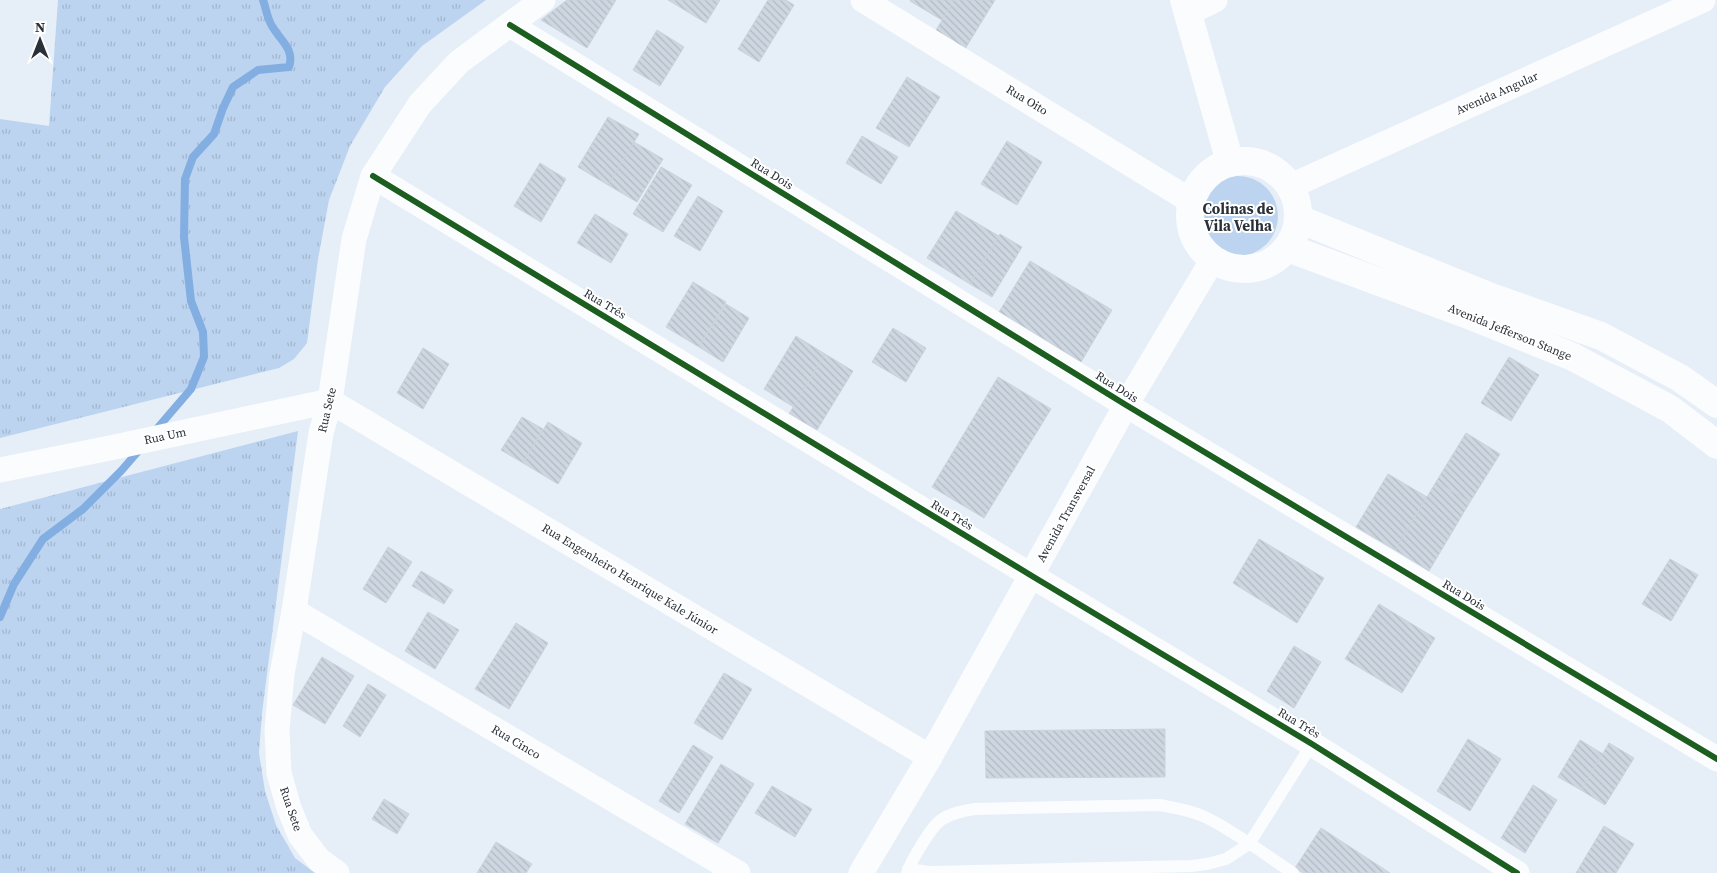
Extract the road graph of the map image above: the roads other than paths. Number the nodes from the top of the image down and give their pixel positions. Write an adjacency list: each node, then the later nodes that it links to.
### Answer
1 (544, 0): 6 (street, Rua Sete)
2 (862, 0): 10 (street, Rua Oito)
3 (1215, 0): 5 (street)
4 (1703, 0): 9 (street, Avenida Angular)
5 (1186, 6): 7 (street)
6 (510, 26): 8 (street, Rua Sete); 16 (street, Rua Dois)
7 (1230, 162): 9 (street); 10 (street)
8 (374, 176): 14 (street, Rua Sete); 19 (street, Rua Três)
9 (1291, 186): 11 (street)
10 (1191, 201): 13 (street)
11 (1299, 219): 12 (street); 15 (street, Avenida Jefferson Stange)
12 (1288, 248): 13 (street); 17 (street, Avenida Jefferson Stange)
13 (1213, 260): 16 (street, Avenida Transversal)
14 (330, 400): 18 (street, Rua Um); 20 (street, Rua Sete); 22 (street, Rua Engenheiro Henrique Kale Júnior)
15 (1717, 404)
16 (1126, 406): 19 (street, Avenida Transversal); 23 (street, Rua Dois)
17 (1717, 446)
18 (0, 470)
19 (1032, 576): 21 (street, Rua Três); 22 (street, Avenida Transversal)
20 (294, 611): 26 (street, Rua Sete); 27 (street, Rua Cinco)
21 (1312, 744): 24 (lane); 30 (street, Rua Três)
22 (930, 756): 28 (street, Avenida Transversal)
23 (1717, 759)
24 (1249, 844): 25 (lane); 25 (lane); 29 (lane)
25 (908, 871)
26 (337, 873)
27 (738, 873)
28 (861, 873)
29 (1293, 873)
30 (1517, 873)

